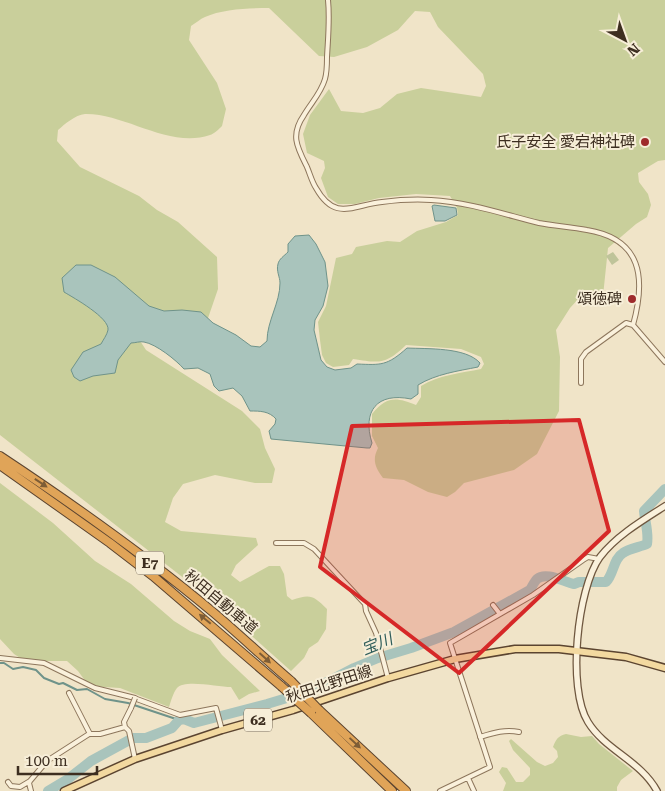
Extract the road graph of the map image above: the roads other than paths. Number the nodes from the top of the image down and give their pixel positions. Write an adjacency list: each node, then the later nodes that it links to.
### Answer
1 (328, 0): 2 (street)
2 (633, 325): 3 (street); 4 (street)
3 (665, 362)
4 (581, 383)
5 (0, 456): 33 (highway, 秋田自動車道 / E7, one-way to 33, bridge)
6 (0, 465): 32 (highway, 秋田自動車道 / E7, one-way to 6, bridge)
7 (665, 506): 9 (street)
8 (276, 543): 18 (street)
9 (599, 560): 11 (street); 12 (street)
10 (493, 605): 11 (street)
11 (500, 614): 15 (street)
12 (577, 651): 13 (main road, 秋田北野田線 / 62); 15 (main road, 秋田北野田線 / 62); 36 (street)
13 (611, 655): 16 (main road, 秋田北野田線 / 62); 17 (main road, 秋田北野田線 / 62)
14 (0, 658): 20 (street)
15 (455, 659): 18 (main road, 秋田北野田線 / 62); 25 (street)
16 (665, 668)
17 (665, 672)
18 (388, 678): 22 (main road, 秋田北野田線 / 62)
19 (69, 693): 24 (street)
20 (134, 698): 21 (street, bridge); 22 (street)
21 (125, 727): 24 (street); 26 (street)
22 (222, 730): 26 (main road, 秋田北野田線 / 62)
23 (519, 732): 25 (street)
24 (90, 734): 28 (street)
25 (480, 737): 27 (street)
26 (135, 759): 31 (main road, 秋田北野田線 / 62)
27 (468, 778): 34 (street); 35 (street)
28 (30, 781): 29 (street); 30 (street)
29 (8, 782)
30 (31, 791)
31 (64, 791)
32 (392, 791)
33 (406, 791)
34 (440, 791)
35 (474, 791)
36 (657, 791)

